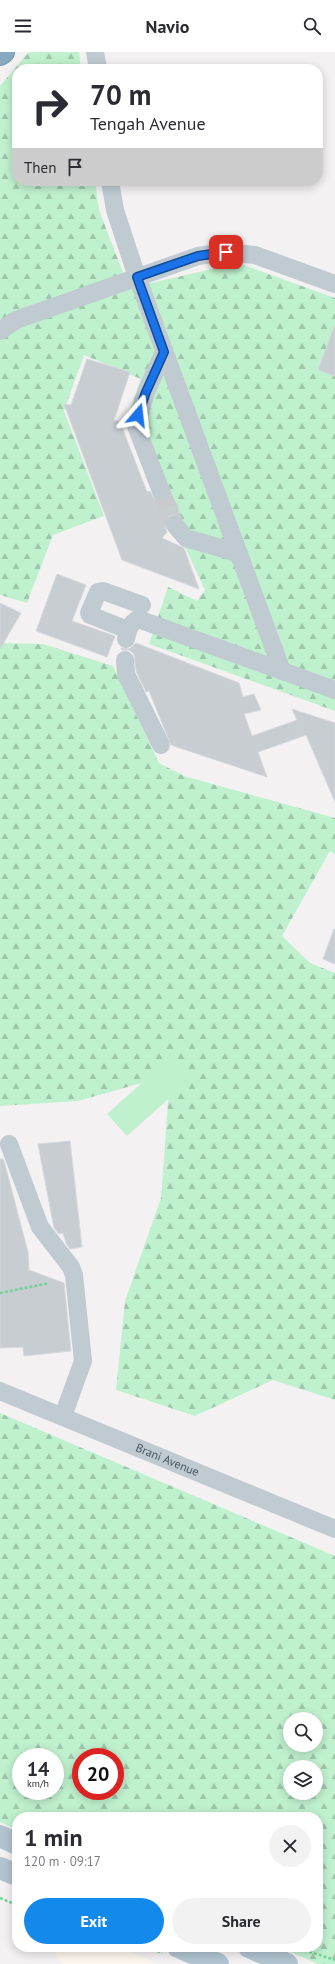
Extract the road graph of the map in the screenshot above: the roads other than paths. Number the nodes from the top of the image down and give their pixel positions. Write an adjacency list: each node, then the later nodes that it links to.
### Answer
1 (3, 52): 3 (highway)
2 (95, 52): 4 (lane)
3 (0, 54)
4 (97, 64)
5 (111, 186): 6 (lane)
6 (137, 277): 7 (lane); 8 (lane); 9 (lane)
7 (335, 284)
8 (0, 331)
9 (164, 352): 10 (lane); 12 (lane)
10 (161, 491)
11 (175, 525): 12 (lane)
12 (238, 553): 15 (lane)
13 (142, 605): 15 (lane)
14 (125, 660): 17 (lane)
15 (282, 671): 16 (lane)
16 (335, 690)
17 (162, 746)
18 (9, 1144): 20 (lane)
19 (0, 1391): 20 (lane, Brani Avenue)
20 (63, 1416): 21 (lane, Brani Avenue)
21 (335, 1529)
22 (0, 1836): 23 (main road)
23 (12, 1842)
24 (0, 1868): 25 (main road)
25 (12, 1873)
26 (0, 1880): 27 (main road)
27 (12, 1884)
28 (190, 1952): 30 (main road)
29 (260, 1952): 31 (main road)
30 (218, 1964)
31 (287, 1964)

